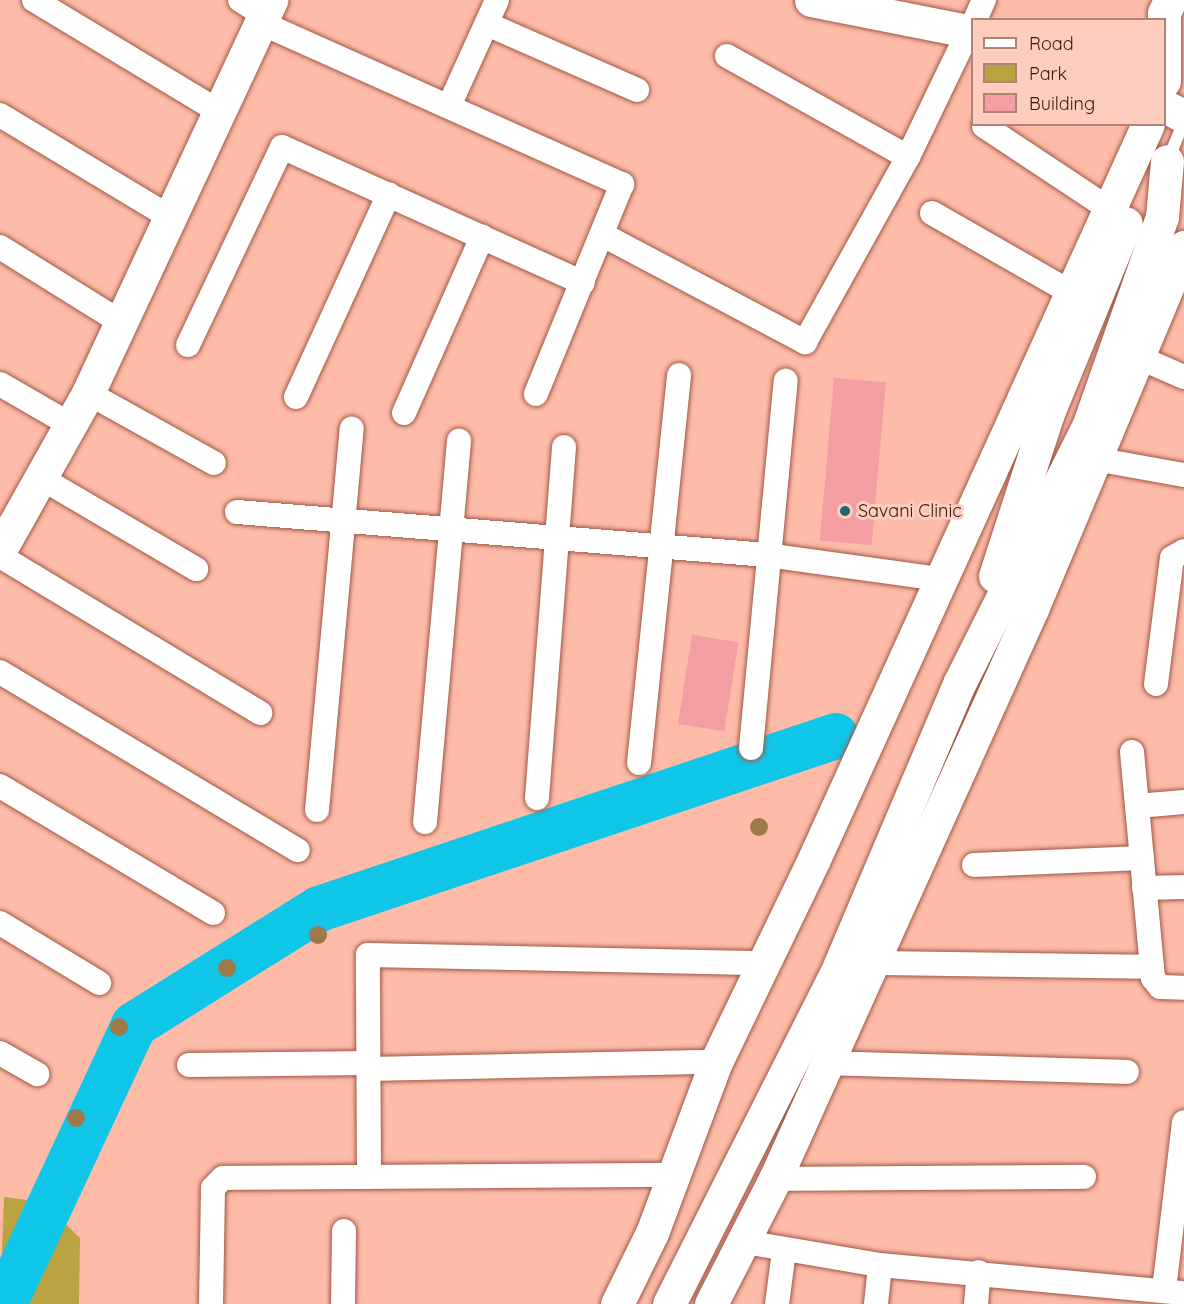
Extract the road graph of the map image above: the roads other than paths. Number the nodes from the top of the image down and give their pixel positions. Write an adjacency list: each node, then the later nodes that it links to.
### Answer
1 (34, 0): 15 (street)
2 (498, 0): 8 (street)
3 (811, 0): 6 (main road)
4 (984, 0): 7 (street)
5 (259, 9): 14 (street); 15 (main road)
6 (905, 9): 9 (main road)
7 (976, 18)
8 (487, 24): 13 (street); 14 (street)
9 (971, 26)
10 (971, 28): 21 (street)
11 (727, 56): 21 (street)
12 (1166, 89): 17 (main road)
13 (637, 90)
14 (449, 106): 27 (street)
15 (218, 111): 26 (main road)
16 (0, 115): 26 (street)
17 (1184, 116)
18 (1184, 121): 22 (lane)
19 (984, 126): 24 (street)
20 (1147, 126): 24 (main road)
21 (909, 157): 27 (street)
22 (1167, 161): 103 (main road)
23 (389, 194): 28 (street); 34 (street); 42 (street)
24 (1111, 210): 32 (main road)
25 (932, 213): 32 (street)
26 (168, 216): 33 (main road)
27 (603, 235): 31 (street)
28 (482, 237): 31 (street); 43 (street)
29 (0, 247): 33 (street)
30 (1182, 256): 35 (main road)
31 (583, 283): 41 (street)
32 (1068, 291): 62 (main road)
33 (119, 321): 40 (main road)
34 (188, 345)
35 (1138, 357): 37 (street); 48 (main road)
36 (679, 375): 57 (street)
37 (1184, 377)
38 (786, 381): 59 (street)
39 (0, 384): 44 (street)
40 (88, 393): 44 (main road); 49 (street)
41 (536, 394)
42 (296, 397)
43 (404, 413)
44 (71, 426): 51 (main road)
45 (352, 429): 53 (street)
46 (459, 441): 54 (street)
47 (564, 447): 56 (street)
48 (1095, 459): 50 (street); 83 (main road)
49 (214, 463)
50 (1184, 475)
51 (42, 478): 55 (main road); 61 (street)
52 (237, 512): 53 (street)
53 (343, 521): 54 (street); 73 (street)
54 (451, 529): 56 (street); 74 (street)
55 (5, 530)
56 (555, 537): 57 (street); 70 (street)
57 (662, 545): 59 (street); 68 (street)
58 (1184, 551): 64 (street)
59 (767, 555): 62 (street); 66 (street)
60 (0, 556): 65 (street)
61 (196, 569)
62 (939, 579): 82 (main road)
63 (0, 672): 75 (street)
64 (1156, 684)
65 (260, 713)
66 (751, 748)
67 (1132, 752): 72 (street)
68 (639, 763)
69 (0, 786): 80 (street)
70 (537, 798)
71 (1184, 802): 72 (street)
72 (1137, 806): 76 (street)
73 (317, 810)
74 (425, 822)
75 (298, 850)
76 (1142, 858): 77 (street); 79 (street)
77 (974, 865)
78 (1184, 887): 79 (street)
79 (1144, 888): 84 (street)
80 (213, 913)
81 (0, 923): 85 (street)
82 (764, 963): 88 (main road); 91 (street)
83 (873, 963): 84 (street); 89 (main road)
84 (1152, 967): 86 (street)
85 (99, 983)
86 (1184, 988)
87 (0, 1053): 93 (street)
88 (716, 1062): 91 (street); 95 (main road)
89 (827, 1064): 92 (street); 98 (main road)
90 (189, 1065): 91 (street)
91 (369, 1066): 96 (street)
92 (1127, 1072)
93 (37, 1074)
94 (1184, 1122): 107 (street)
95 (669, 1175): 96 (street); 100 (main road)
96 (369, 1177): 109 (street)
97 (1084, 1177): 98 (street)
98 (775, 1179): 101 (main road)
99 (344, 1230): 110 (street)
100 (652, 1233): 103 (main road); 111 (main road)
101 (745, 1242): 102 (street); 105 (main road)
102 (784, 1251): 104 (street); 114 (street)
103 (694, 1253): 105 (main road); 112 (main road)
104 (880, 1265): 106 (street); 115 (street)
105 (730, 1270): 113 (main road)
106 (979, 1272): 108 (street); 116 (street)
107 (1174, 1291): 108 (street)
108 (1082, 1294)
109 (211, 1304)
110 (343, 1304)
111 (617, 1304)
112 (669, 1304)
113 (711, 1304)
114 (777, 1304)
115 (876, 1304)
116 (976, 1304)

